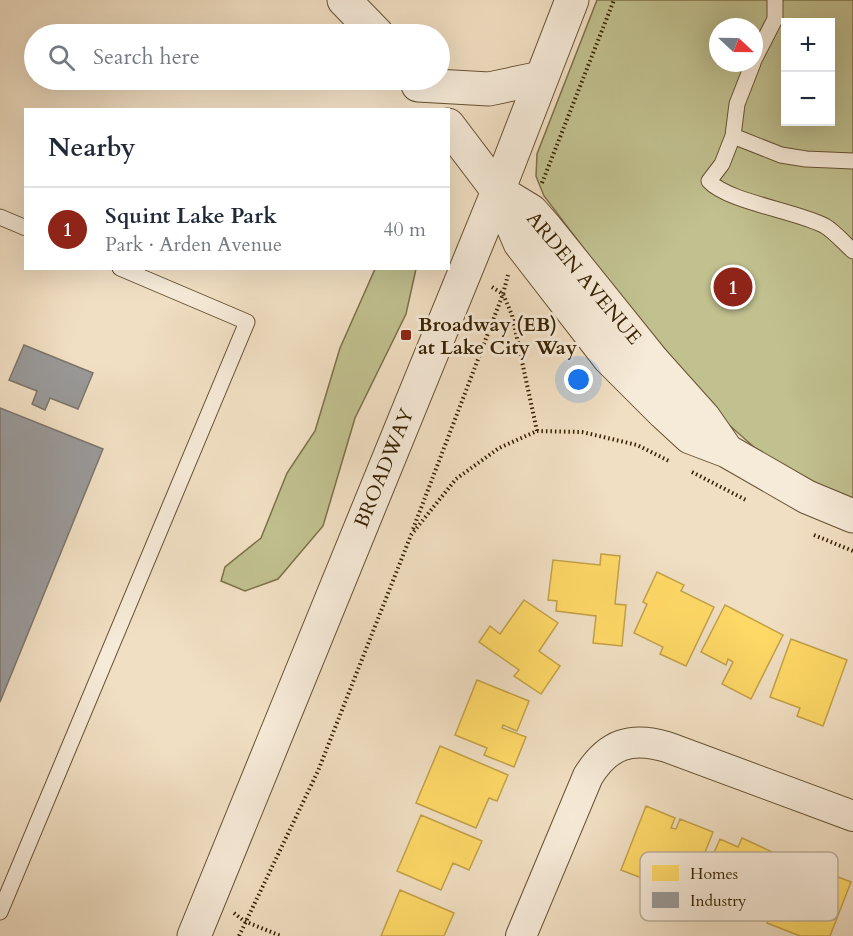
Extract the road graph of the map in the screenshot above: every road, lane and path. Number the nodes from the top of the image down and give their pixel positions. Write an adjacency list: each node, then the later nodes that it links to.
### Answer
1 (344, 0): 5 (street)
2 (572, 0): 8 (street, BROADWAY)
3 (614, 0): 13 (path)
4 (775, 0): 6 (lane)
5 (367, 24)
6 (763, 43)
7 (749, 72): 11 (lane)
8 (541, 78): 9 (street); 14 (street, BROADWAY)
9 (423, 91)
10 (450, 128): 14 (street)
11 (733, 136): 12 (lane); 17 (lane)
12 (853, 160)
13 (540, 188)
14 (498, 191): 26 (street, ARDEN AVENUE); 34 (street, BROADWAY)
15 (0, 217): 16 (lane)
16 (24, 227)
17 (853, 251)
18 (125, 270): 31 (lane)
19 (507, 278): 21 (path)
20 (492, 287): 21 (path)
21 (503, 294): 22 (path); 28 (path)
22 (537, 431): 23 (path); 28 (path)
23 (675, 464)
24 (685, 469): 25 (path)
25 (753, 503)
26 (853, 516)
27 (810, 533): 29 (path)
28 (411, 535): 33 (path)
29 (853, 551)
30 (853, 816): 37 (street)
31 (0, 912)
32 (233, 913): 33 (path)
33 (244, 921): 35 (path); 36 (path)
34 (194, 936)
35 (238, 936)
36 (281, 936)
37 (521, 936)

